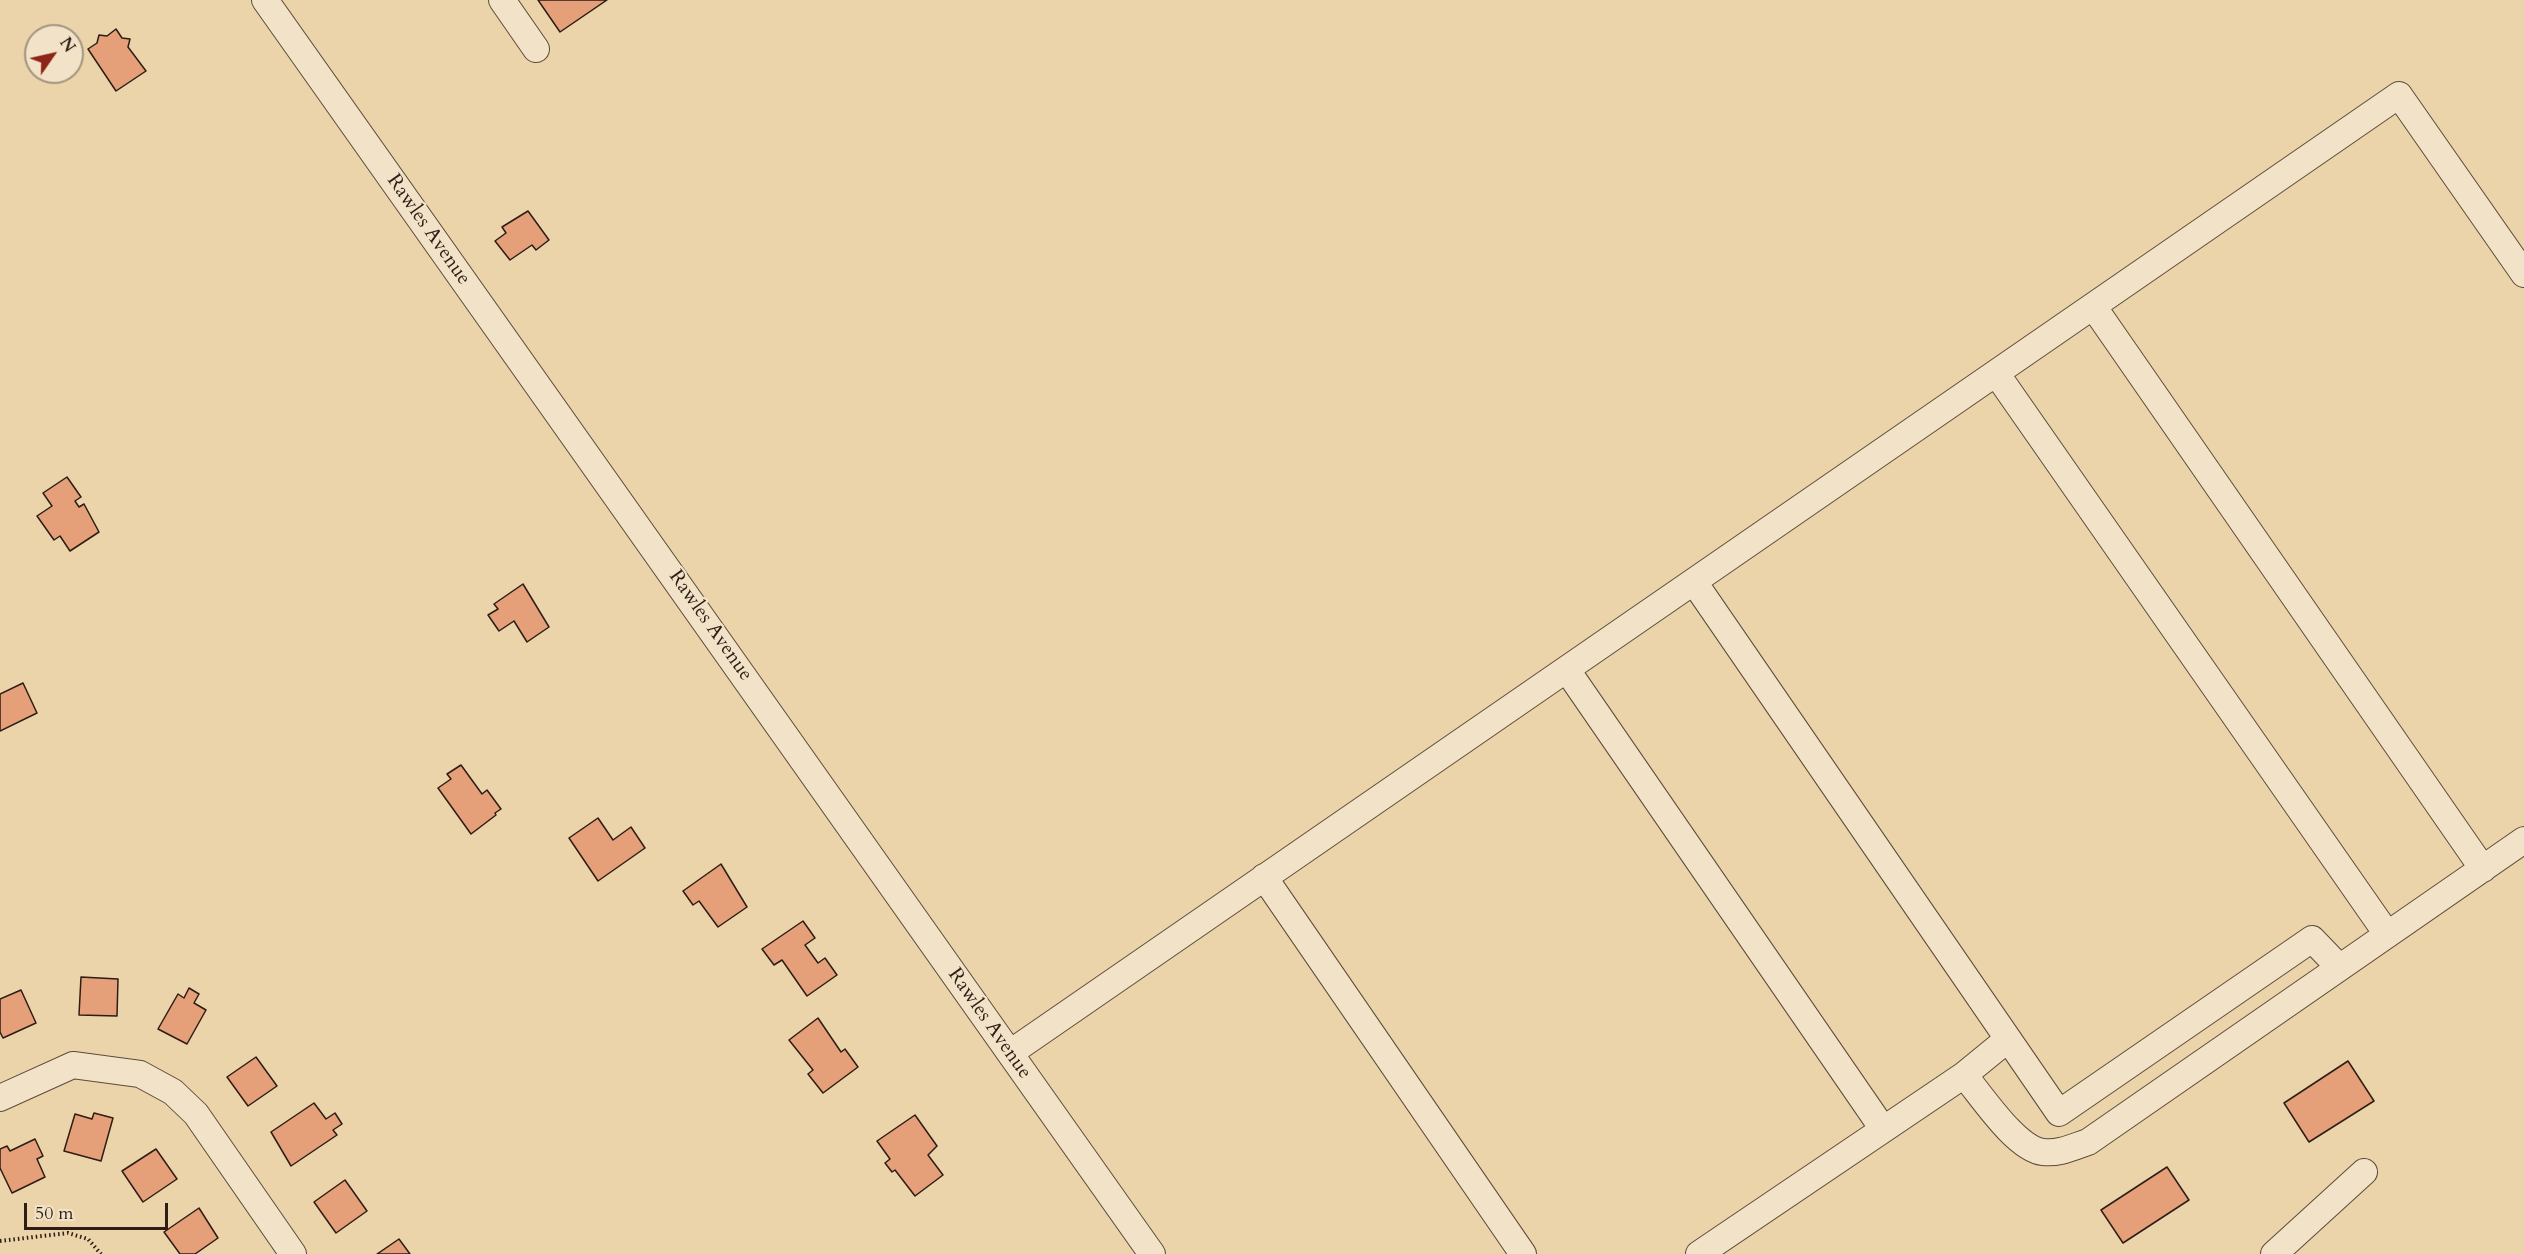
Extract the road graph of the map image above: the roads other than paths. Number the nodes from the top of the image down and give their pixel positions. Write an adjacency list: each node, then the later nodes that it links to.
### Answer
1 (265, 0): 15 (street, Rawles Avenue)
2 (502, 0): 3 (street)
3 (536, 49)
4 (2524, 274): 5 (street)
5 (2093, 306): 6 (street); 10 (street)
6 (1996, 373): 7 (street); 12 (street)
7 (1694, 582): 8 (street); 14 (street)
8 (1567, 670): 11 (street); 18 (street)
9 (2524, 840): 10 (street)
10 (2482, 869): 12 (street)
11 (1264, 877): 15 (street); 22 (street)
12 (2387, 934): 13 (street)
13 (2339, 967): 14 (street); 16 (street)
14 (2008, 1039): 16 (street)
15 (1010, 1053): 21 (street, Rawles Avenue)
16 (1964, 1075): 18 (street)
17 (0, 1098): 20 (street)
18 (1883, 1129): 23 (street)
19 (2364, 1172): 24 (street)
20 (293, 1254)
21 (1152, 1254)
22 (1523, 1254)
23 (1699, 1254)
24 (2274, 1254)

